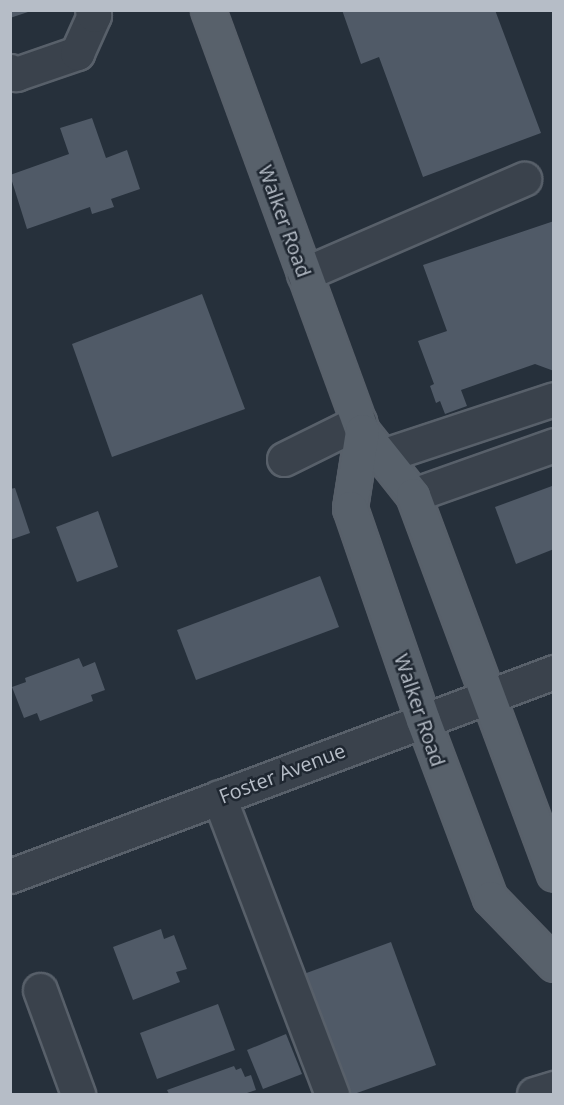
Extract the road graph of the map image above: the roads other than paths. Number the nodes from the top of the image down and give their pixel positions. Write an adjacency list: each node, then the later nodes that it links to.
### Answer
1 (92, 10): 3 (street)
2 (208, 10): 5 (main road, Walker Road)
3 (10, 71)
4 (524, 179): 5 (street)
5 (304, 274): 7 (main road, Walker Road)
6 (554, 399): 9 (street)
7 (360, 427): 9 (main road, Walker Road); 10 (street); 14 (main road, Walker Road)
8 (554, 445): 11 (street)
9 (382, 456): 11 (main road, Walker Road)
10 (284, 459)
11 (413, 495): 13 (main road, Walker Road)
12 (554, 672): 13 (street, Foster Avenue)
13 (487, 696): 14 (street, Foster Avenue); 16 (main road, Walker Road)
14 (423, 720): 15 (street, Foster Avenue); 18 (main road, Walker Road)
15 (219, 797): 17 (street, Foster Avenue); 22 (street)
16 (554, 874)
17 (10, 876)
18 (554, 964)
19 (40, 990): 21 (street)
20 (554, 1088): 23 (street)
21 (78, 1095)
22 (333, 1095)
23 (534, 1095)

